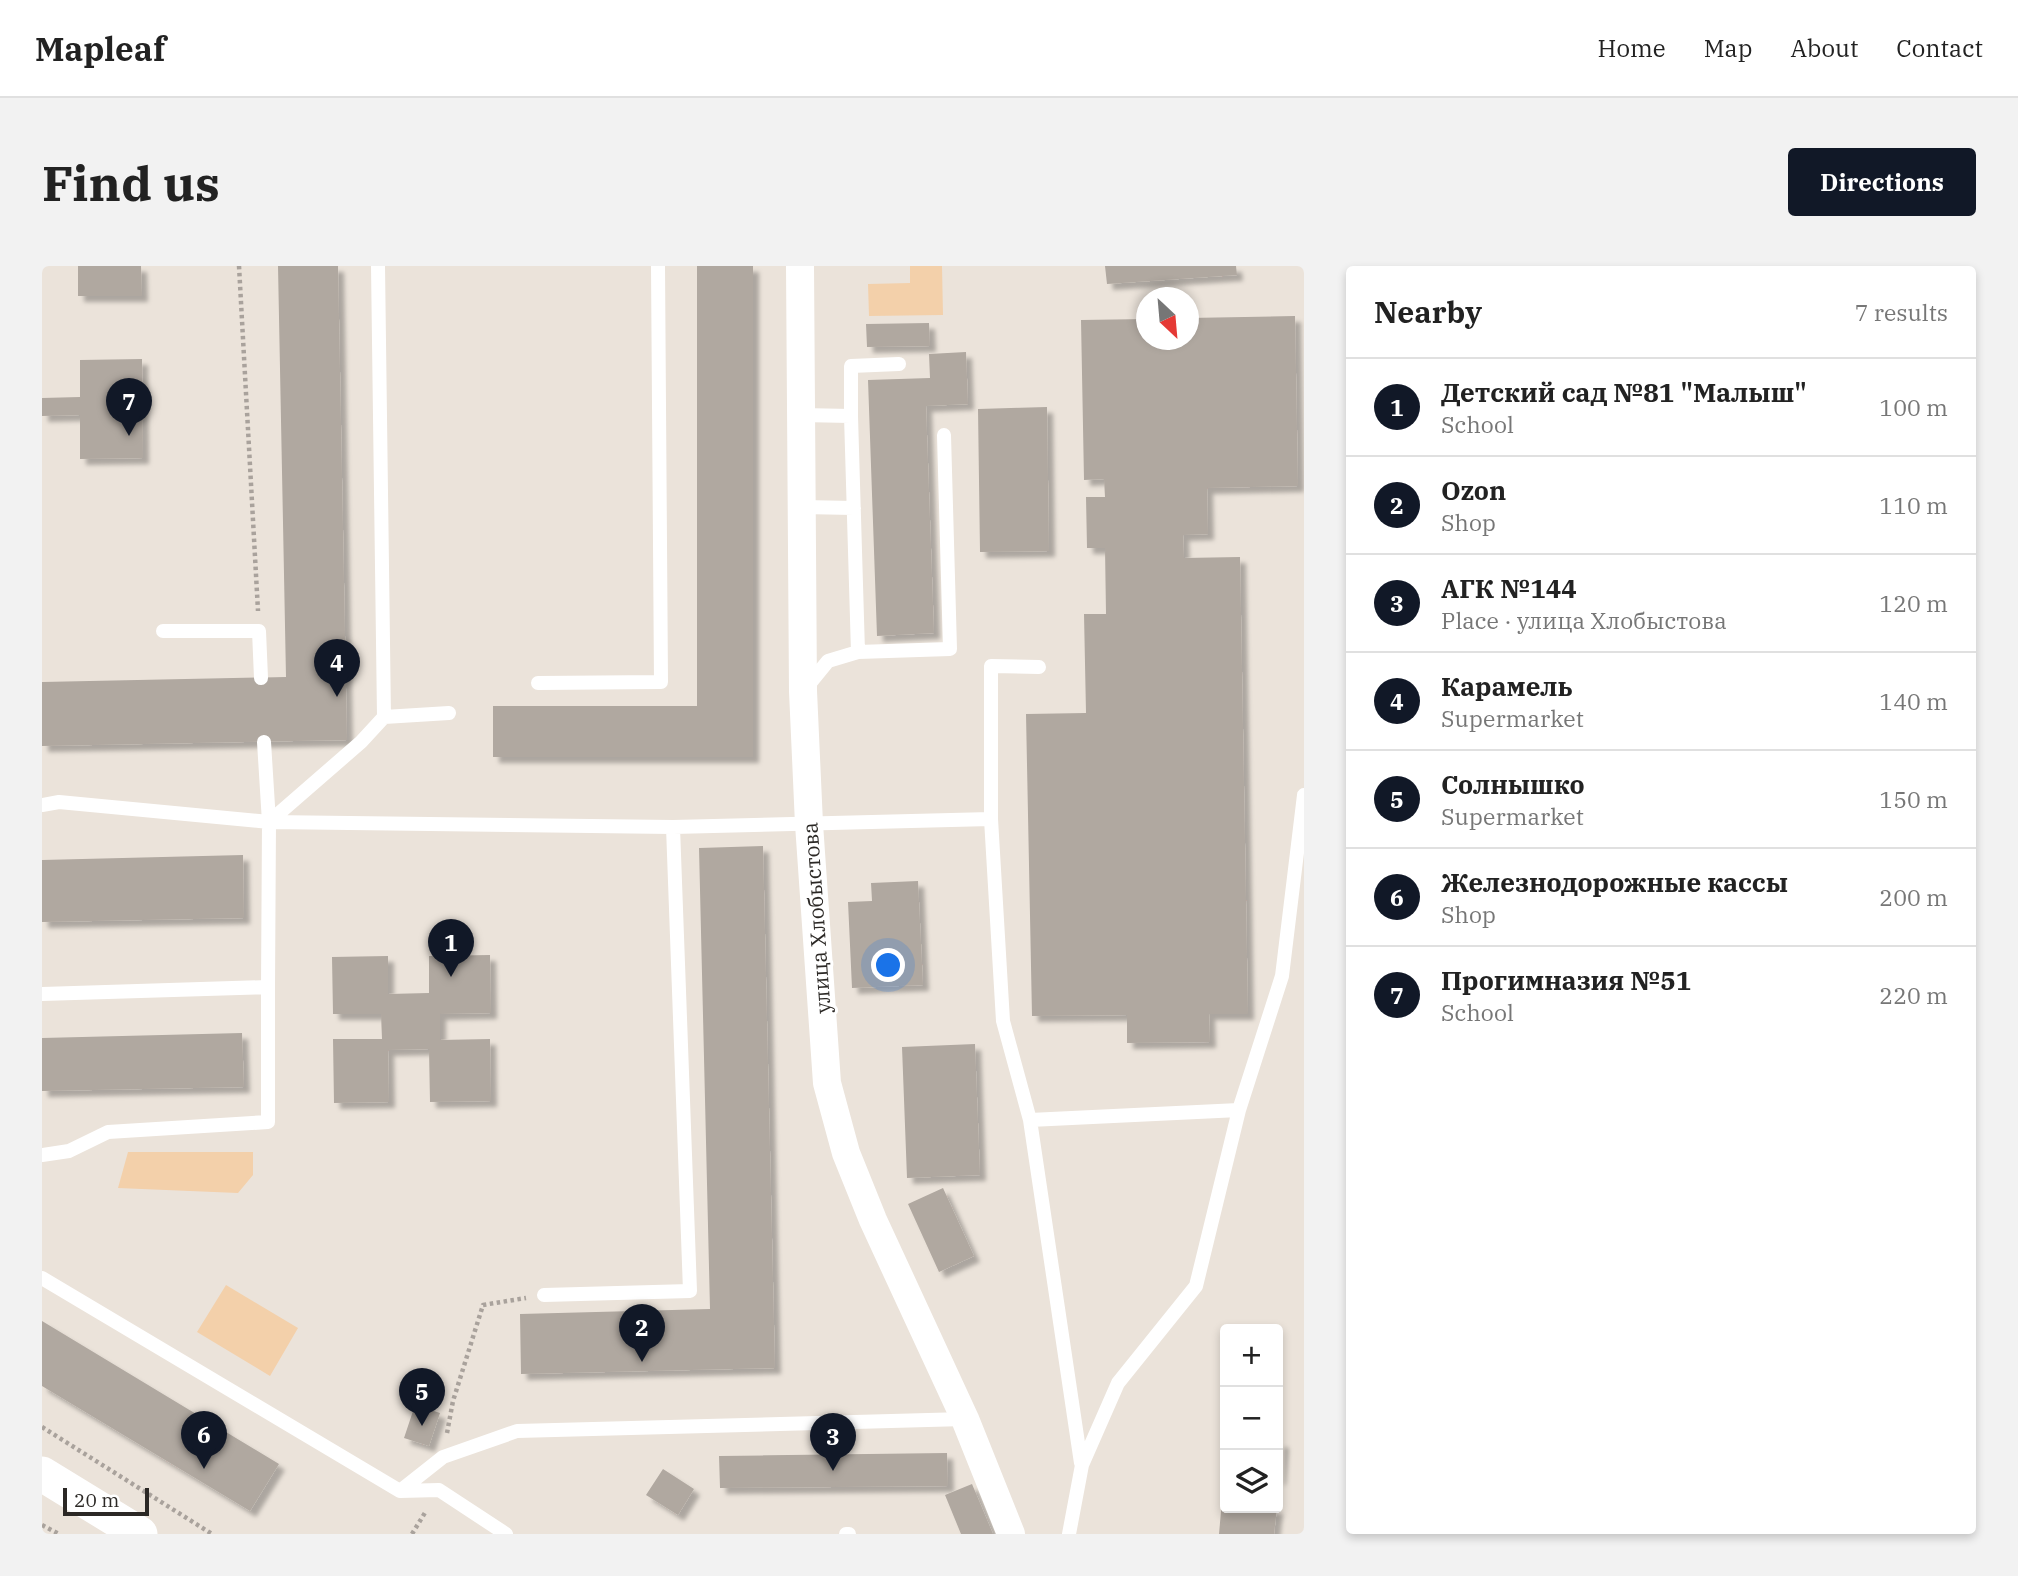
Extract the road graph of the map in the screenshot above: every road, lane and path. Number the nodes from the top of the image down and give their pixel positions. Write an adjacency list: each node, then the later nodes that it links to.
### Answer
1 (239, 266): 12 (path)
2 (379, 266): 19 (lane)
3 (658, 266): 16 (lane)
4 (800, 266): 6 (street, улица Хлобыстова)
5 (899, 364): 7 (lane)
6 (801, 415): 7 (lane); 9 (street, улица Хлобыстова)
7 (850, 416): 10 (lane)
8 (944, 435): 13 (lane)
9 (802, 508): 10 (lane); 17 (street, улица Хлобыстова)
10 (854, 508): 13 (lane)
11 (163, 631): 12 (lane)
12 (259, 631): 15 (lane)
13 (858, 652): 17 (lane)
14 (1039, 667): 23 (lane)
15 (261, 678)
16 (538, 683)
17 (803, 691): 25 (street, улица Хлобыстова)
18 (449, 713): 19 (lane)
19 (384, 716): 24 (lane)
20 (264, 742): 24 (lane)
21 (1304, 795): 29 (lane)
22 (42, 805): 24 (lane)
23 (992, 819): 25 (lane); 30 (lane)
24 (269, 822): 26 (lane); 27 (lane)
25 (809, 824): 26 (lane); 34 (street, улица Хлобыстова)
26 (673, 827): 33 (lane)
27 (268, 987): 28 (lane); 31 (lane)
28 (42, 995)
29 (1238, 1110): 30 (lane); 37 (lane)
30 (1030, 1120): 37 (lane)
31 (42, 1155)
32 (42, 1278): 40 (lane)
33 (544, 1296): 36 (path)
34 (965, 1419): 36 (lane); 47 (street, улица Хлобыстова)
35 (42, 1427): 44 (path)
36 (443, 1457): 40 (lane)
37 (1082, 1465): 48 (lane)
38 (42, 1475): 43 (street)
39 (439, 1490): 40 (lane); 45 (path); 46 (lane)
40 (400, 1491)
41 (42, 1524): 42 (path)
42 (59, 1534)
43 (141, 1534)
44 (212, 1534)
45 (412, 1534)
46 (506, 1534)
47 (1011, 1534)
48 (1069, 1534)

